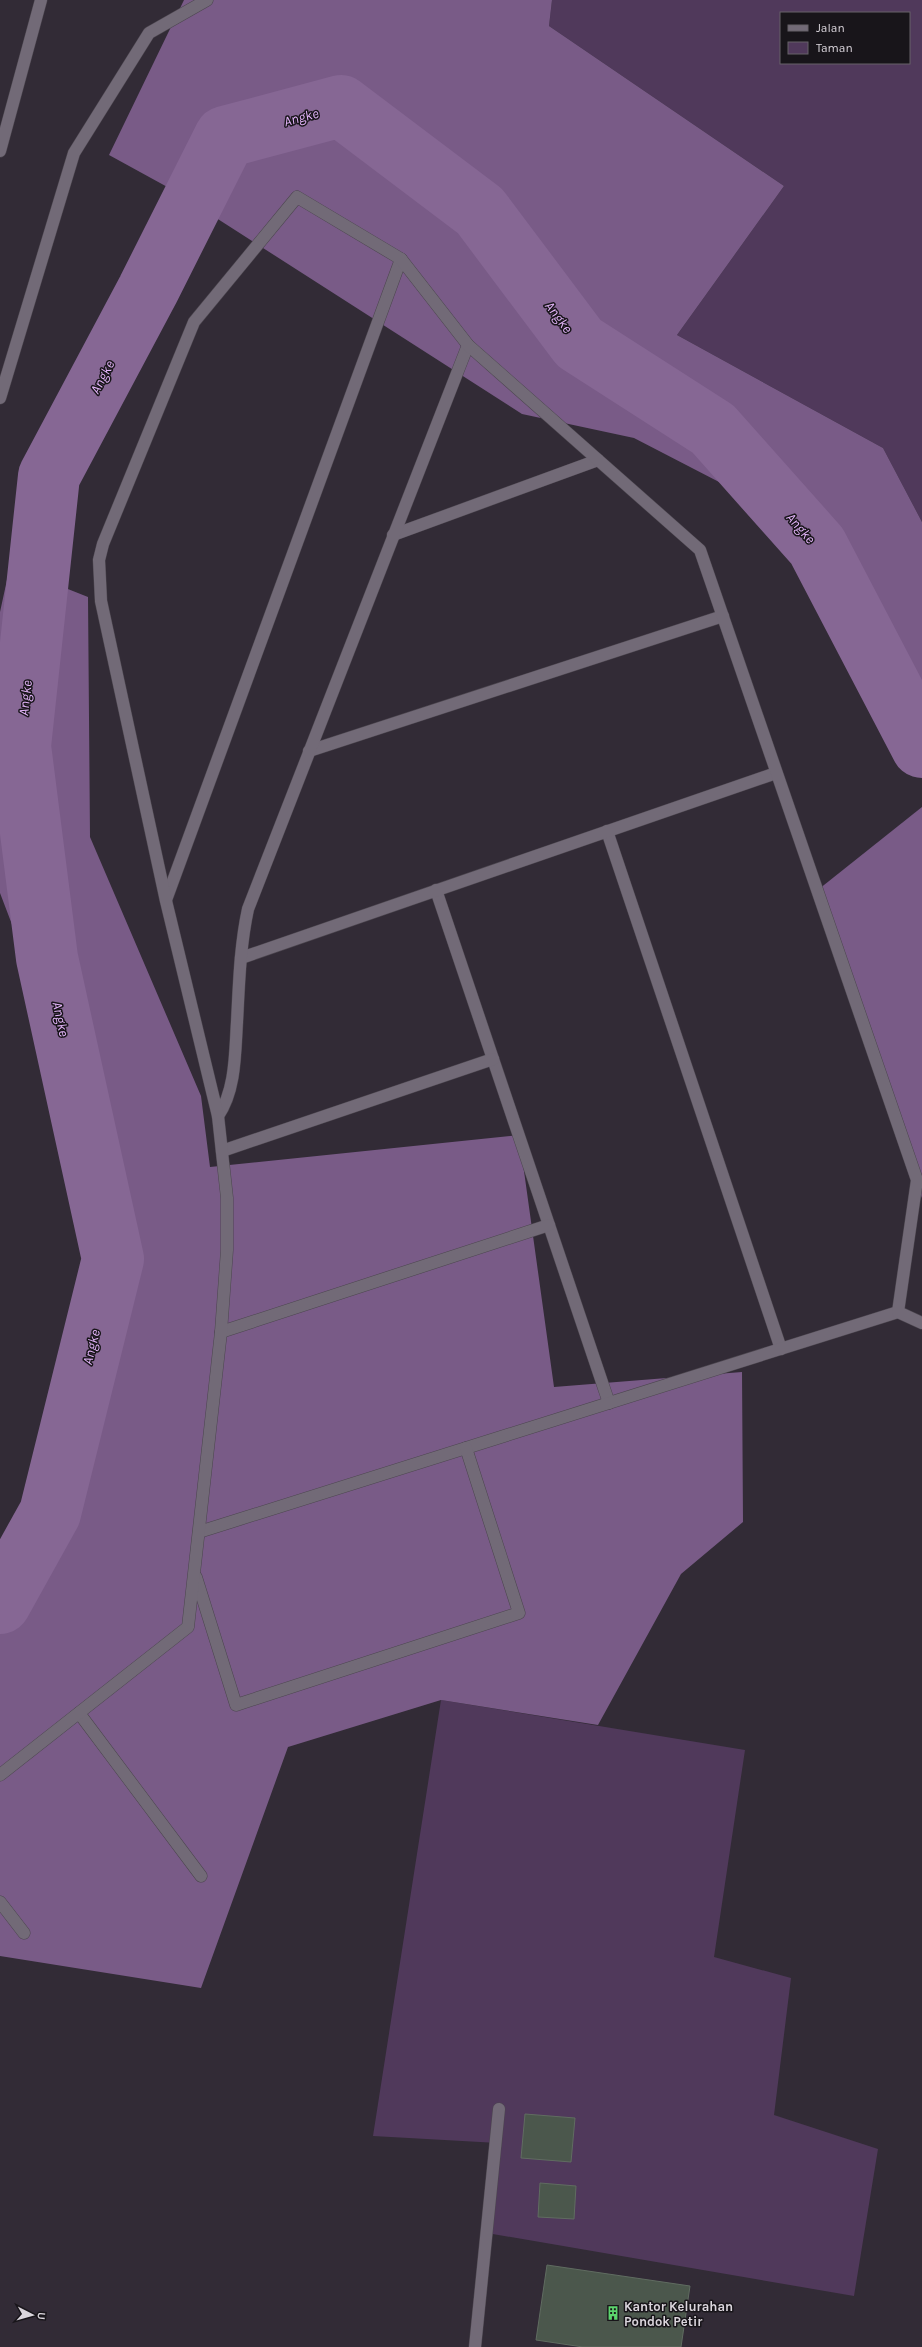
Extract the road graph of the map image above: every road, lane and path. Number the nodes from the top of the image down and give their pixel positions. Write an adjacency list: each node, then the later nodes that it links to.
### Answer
1 (41, 0): 3 (street)
2 (207, 0): 6 (street)
3 (0, 151)
4 (401, 259): 5 (street); 14 (street); 14 (street)
5 (468, 345): 7 (street); 8 (street)
6 (0, 398)
7 (598, 460): 8 (street); 9 (street)
8 (393, 535): 10 (street)
9 (722, 616): 10 (street); 11 (street)
10 (309, 751): 15 (street)
11 (776, 773): 12 (street); 20 (street)
12 (607, 832): 13 (street); 23 (street)
13 (436, 890): 15 (street); 16 (street)
14 (166, 901): 17 (street)
15 (241, 958): 17 (street)
16 (493, 1059): 18 (street); 19 (street)
17 (218, 1116): 18 (street)
18 (222, 1151): 22 (street)
19 (549, 1225): 22 (street); 24 (street)
20 (898, 1312): 21 (street); 23 (street)
21 (922, 1323)
22 (221, 1332): 26 (street)
23 (781, 1349): 24 (street)
24 (609, 1403): 25 (street)
25 (466, 1448): 26 (street); 27 (street)
26 (199, 1532): 27 (street)
27 (194, 1572): 28 (street)
28 (79, 1713): 29 (street); 30 (street)
29 (0, 1775)
30 (201, 1876)
31 (0, 1902): 32 (street)
32 (24, 1933)
33 (499, 2109): 34 (street)
34 (475, 2347)

